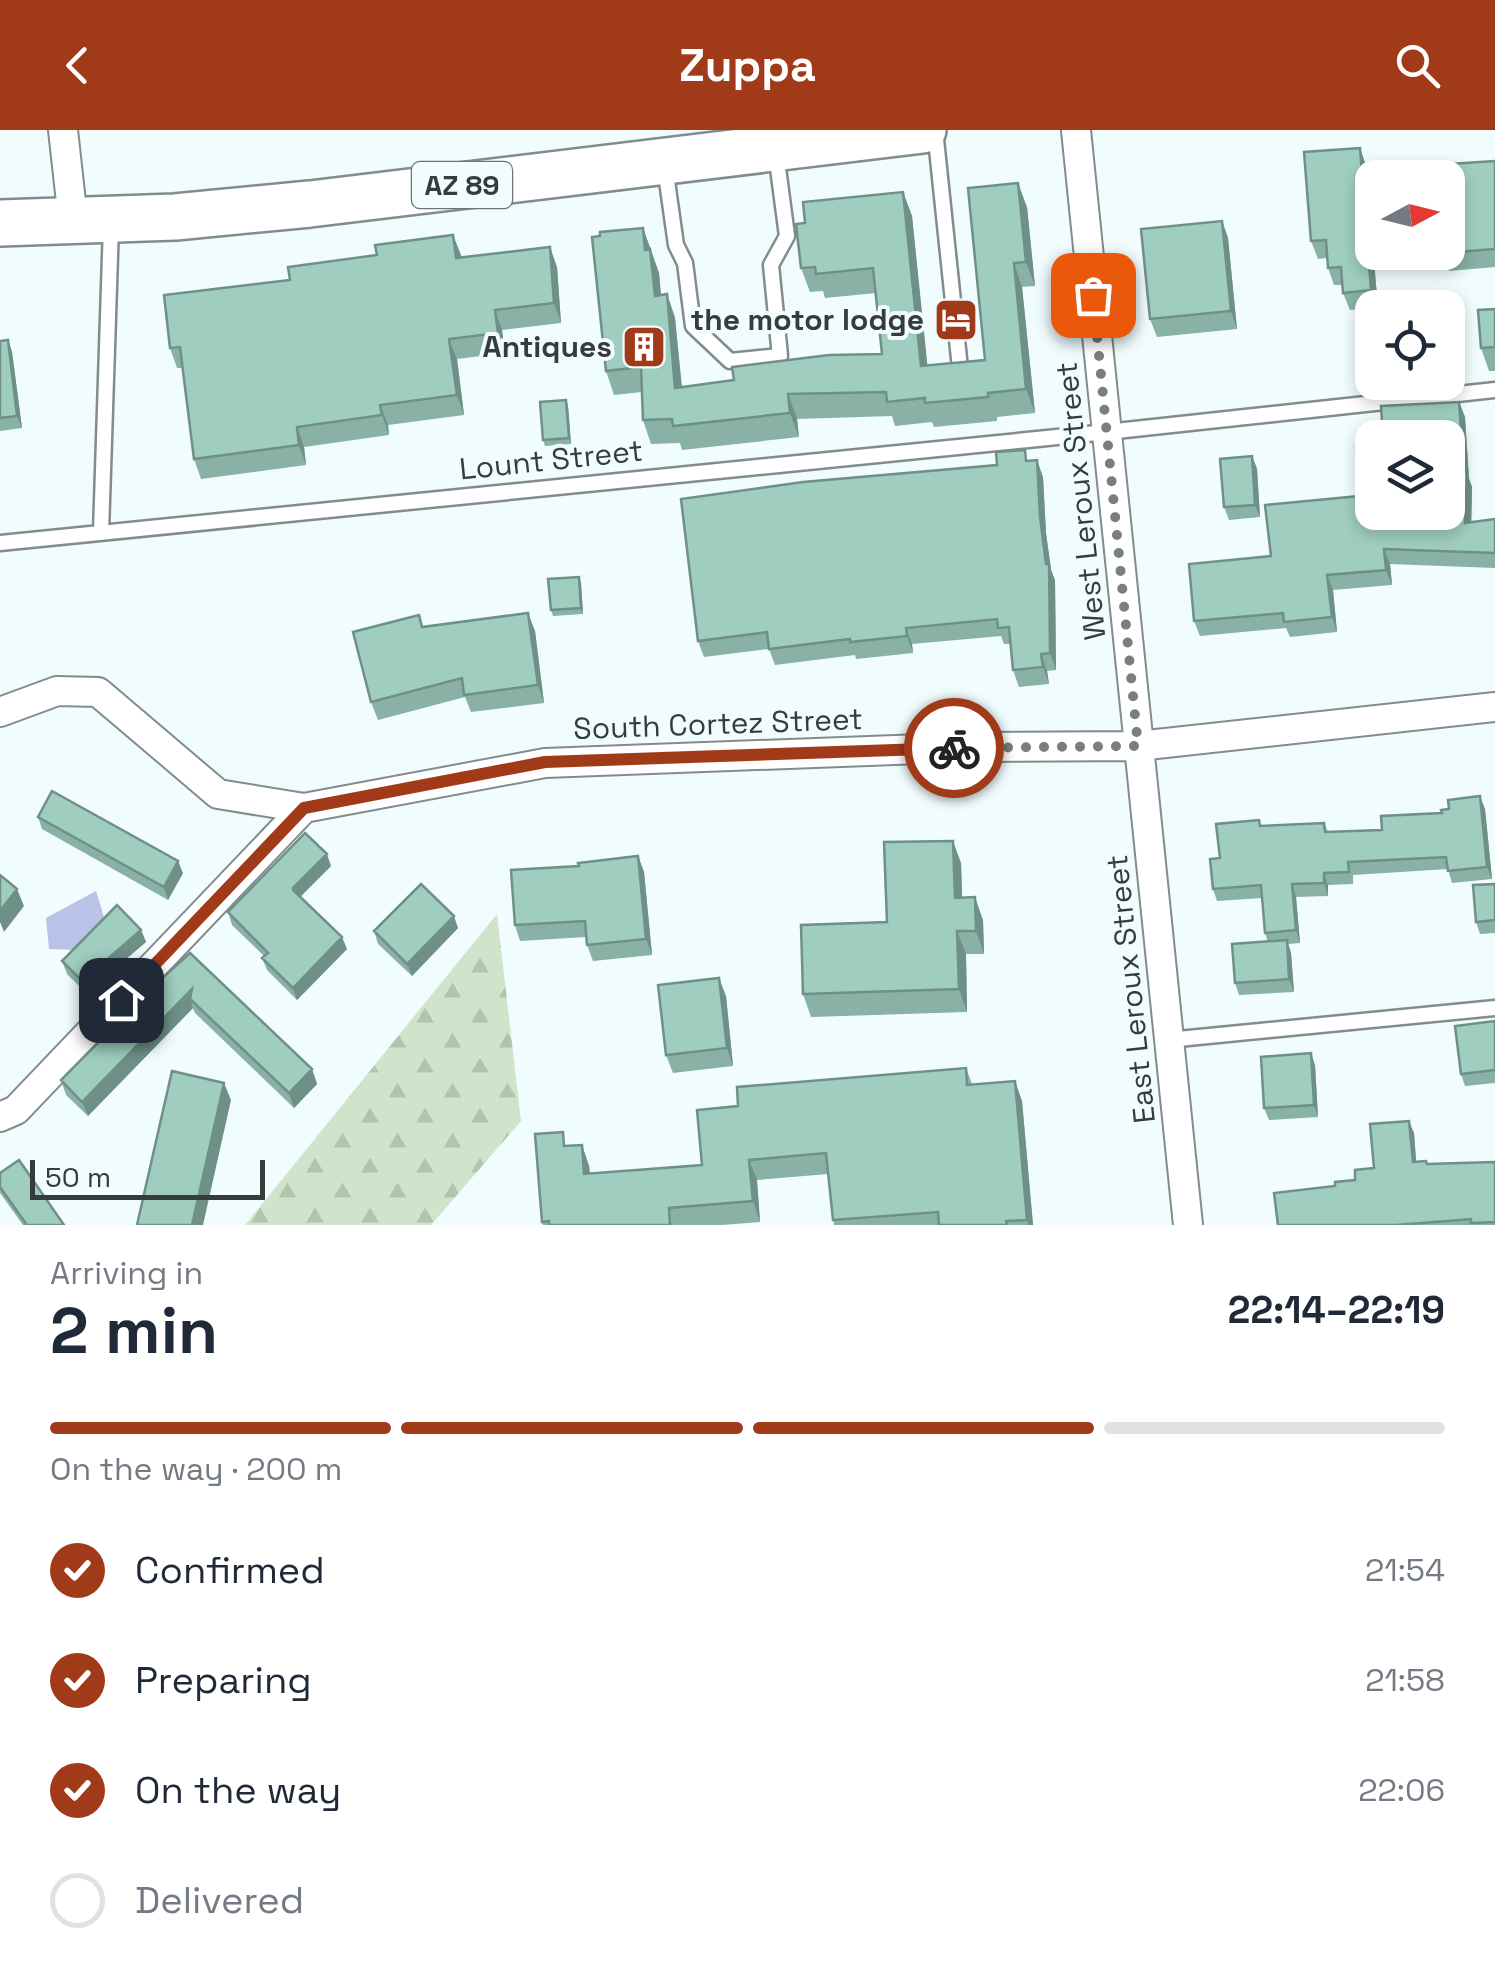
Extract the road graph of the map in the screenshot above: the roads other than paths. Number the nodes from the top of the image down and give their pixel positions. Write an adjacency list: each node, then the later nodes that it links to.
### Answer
1 (63, 130): 7 (street)
2 (923, 130): 5 (main road, AZ 89)
3 (935, 130): 9 (lane)
4 (1076, 130): 11 (street, West Leroux Street)
5 (776, 148): 6 (main road, AZ 89); 6 (lane)
6 (664, 161): 7 (main road, AZ 89)
7 (92, 220): 8 (main road, AZ 89); 12 (lane)
8 (0, 223)
9 (960, 368)
10 (1495, 390): 11 (lane, Lount Street)
11 (1107, 432): 12 (lane, Lount Street); 16 (street, West Leroux Street)
12 (101, 532): 13 (lane, Lount Street)
13 (0, 542)
14 (1495, 707): 16 (street, South Cortez Street)
15 (0, 712): 17 (street)
16 (1138, 746): 17 (street, South Cortez Street); 19 (street, East Leroux Street)
17 (304, 808): 20 (street)
18 (1495, 1008): 19 (lane)
19 (1168, 1040): 21 (street, East Leroux Street)
20 (0, 1117)
21 (1188, 1225)

